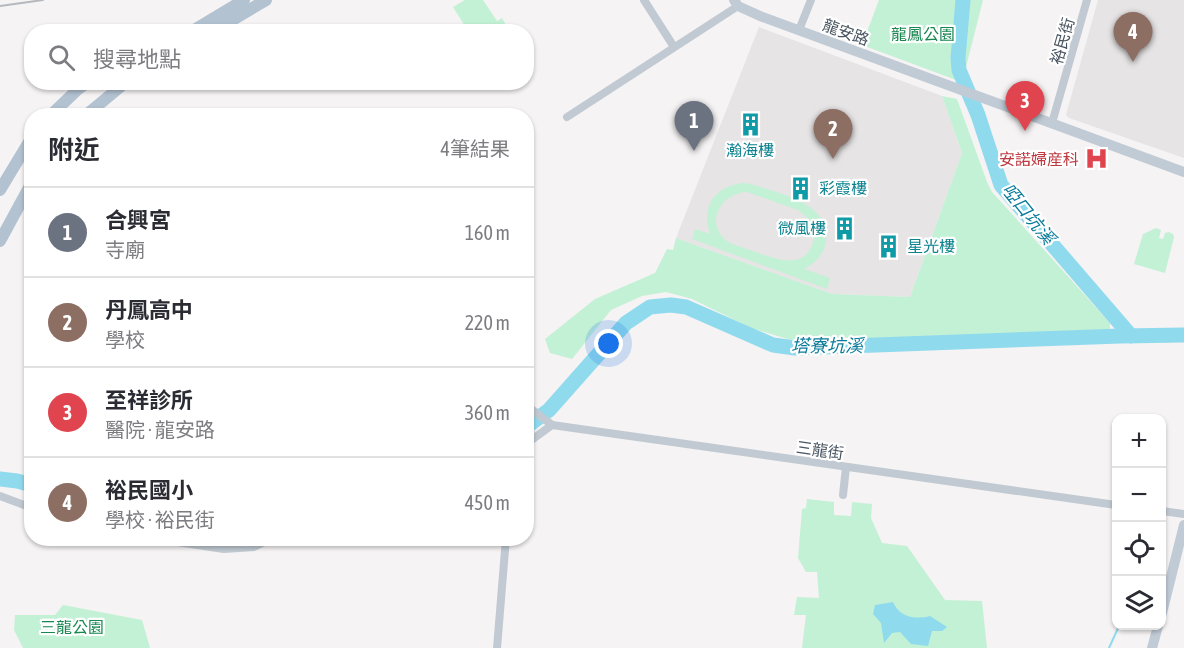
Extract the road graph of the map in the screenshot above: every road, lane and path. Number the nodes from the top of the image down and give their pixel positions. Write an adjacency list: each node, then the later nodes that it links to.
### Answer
1 (244, 0): 7 (main road)
2 (266, 0): 8 (main road)
3 (644, 0): 10 (street)
4 (811, 0): 9 (street)
5 (1087, 0): 16 (street, 裕民街)
6 (736, 3): 9 (street, 龍安路); 10 (street, 龍安路)
7 (204, 24)
8 (226, 24)
9 (799, 30): 16 (street, 龍安路)
10 (674, 47): 15 (street, 龍安路)
11 (77, 90): 13 (main road)
12 (116, 90): 14 (main road)
13 (58, 108)
14 (94, 108)
15 (567, 117)
16 (1052, 123): 18 (street)
17 (24, 150): 19 (main road)
18 (1184, 172)
19 (0, 190)
20 (24, 196): 21 (main road)
21 (0, 240)
22 (534, 411): 23 (street, 三龍街)
23 (550, 424): 24 (street); 25 (street, 三龍街)
24 (534, 437)
25 (846, 467): 26 (street); 28 (street, 三龍街)
26 (843, 495)
27 (0, 496): 29 (street)
28 (1112, 504)
29 (24, 505)
30 (1166, 512): 31 (street)
31 (1184, 514)
32 (1184, 525): 36 (street)
33 (204, 546): 34 (street)
34 (256, 546)
35 (505, 546): 38 (street)
36 (1166, 594)
37 (1157, 630): 39 (street)
38 (497, 648)
39 (1152, 648)

